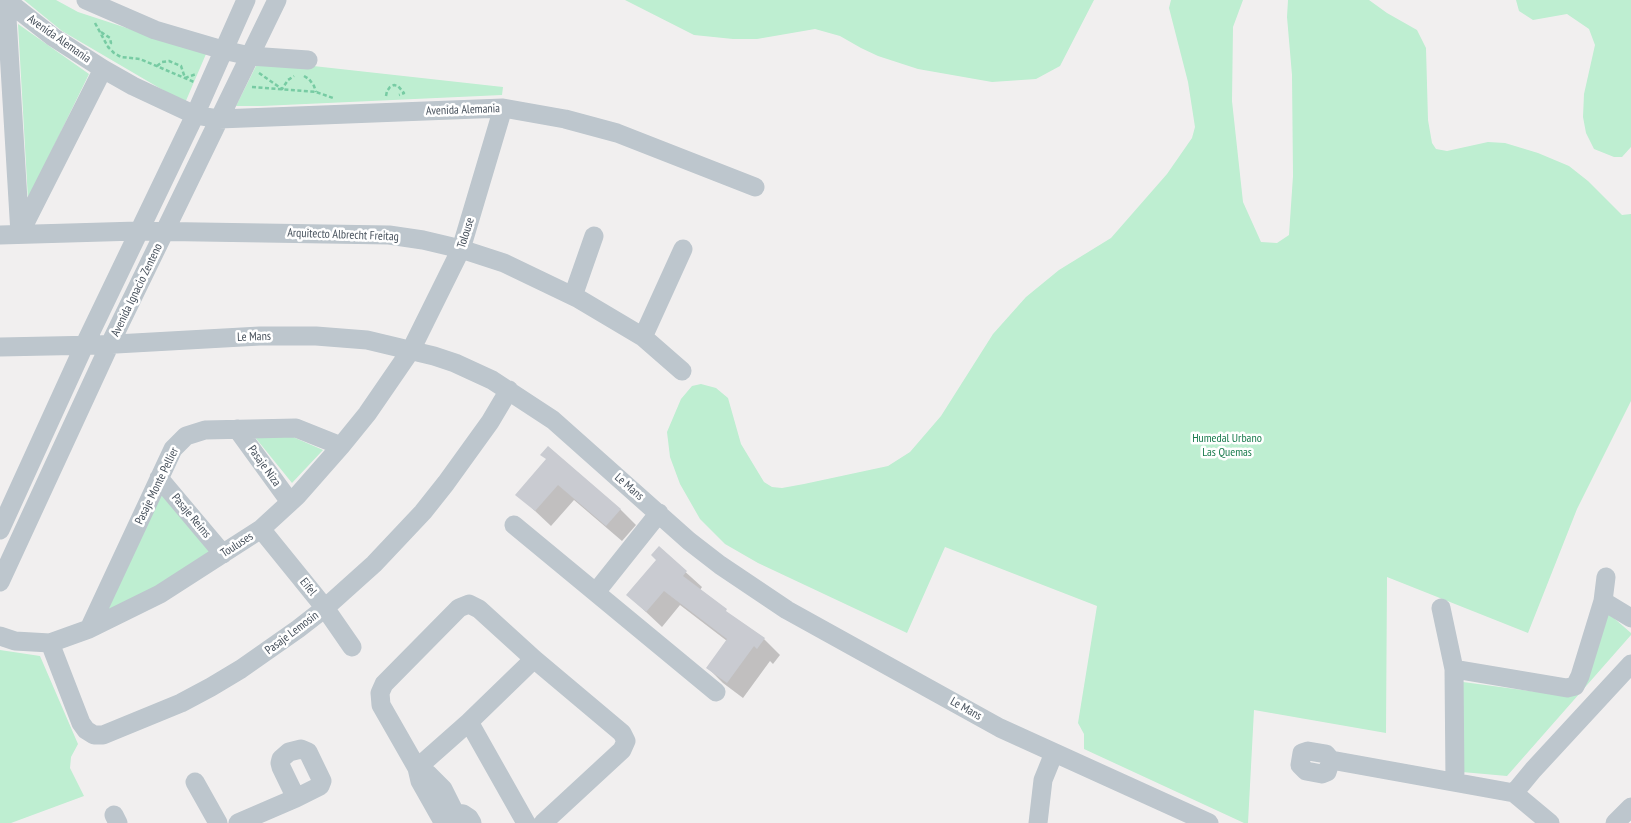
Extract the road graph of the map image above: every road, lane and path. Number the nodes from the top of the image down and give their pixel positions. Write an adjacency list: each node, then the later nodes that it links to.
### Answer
1 (6, 0): 11 (street, Avenida Alemania); 27 (street)
2 (246, 0): 7 (street, Avenida Ignacio Zenteno)
3 (277, 0): 8 (street, Avenida Ignacio Zenteno)
4 (89, 8): 5 (path); 7 (street)
5 (100, 32): 6 (path); 6 (path)
6 (108, 47): 10 (path)
7 (223, 50): 8 (street); 14 (street, Avenida Ignacio Zenteno)
8 (248, 60): 9 (street); 13 (street, Avenida Ignacio Zenteno); 15 (path)
9 (308, 60)
10 (157, 66): 12 (path); 12 (path)
11 (103, 69): 21 (street, Avenida Alemania); 27 (street)
12 (185, 78): 14 (path)
13 (236, 86): 15 (path); 22 (street, Avenida Ignacio Zenteno)
14 (207, 87): 21 (street, Avenida Ignacio Zenteno)
15 (282, 89): 16 (path); 16 (path)
16 (316, 92): 19 (path)
17 (395, 96): 18 (path)
18 (383, 98)
19 (336, 100)
20 (503, 108): 22 (street, Avenida Alemania); 23 (street, Avenida Alemania); 29 (street, Tolouse)
21 (196, 115): 22 (street, Avenida Alemania); 24 (street, Avenida Ignacio Zenteno)
22 (219, 119): 25 (street, Avenida Ignacio Zenteno)
23 (755, 187)
24 (138, 231): 25 (street, Arquitecto Albrecht Freitag); 27 (street, Arquitecto Albrecht Freitag); 34 (street, Avenida Ignacio Zenteno)
25 (166, 232): 29 (street, Arquitecto Albrecht Freitag); 33 (street, Avenida Ignacio Zenteno)
26 (0, 234): 27 (street, Arquitecto Albrecht Freitag)
27 (20, 234)
28 (594, 236): 31 (street)
29 (461, 249): 31 (street, Arquitecto Albrecht Freitag); 36 (street, Tolouse)
30 (683, 249): 32 (street)
31 (573, 296): 32 (street, Arquitecto Albrecht Freitag)
32 (643, 338): 37 (street, Arquitecto Albrecht Freitag)
33 (110, 344): 34 (street, Le Mans); 36 (street, Le Mans); 49 (street, Avenida Ignacio Zenteno)
34 (84, 346): 35 (street, Le Mans); 46 (street, Avenida Ignacio Zenteno)
35 (0, 347)
36 (411, 350): 38 (street, Le Mans); 40 (street, Touluses)
37 (682, 371)
38 (509, 390): 43 (street, Le Mans); 52 (street, Pasaje Lemosin)
39 (237, 429): 40 (street, Pasaje Monte Pellier); 41 (street, Pasaje Monte Pellier); 42 (street, Pasaje Niza)
40 (342, 446): 42 (street, Touluses)
41 (159, 478): 47 (street, Pasaje Reims); 55 (street, Pasaje Monte Pellier)
42 (290, 502): 45 (street, Touluses)
43 (659, 513): 50 (street); 64 (street, Le Mans)
44 (514, 525): 50 (street)
45 (261, 529): 47 (street, Touluses); 52 (street, Eifel)
46 (0, 530)
47 (223, 554): 55 (street, Touluses)
48 (1606, 577): 51 (street)
49 (0, 582)
50 (596, 592): 62 (street)
51 (1603, 601): 54 (street); 61 (street)
52 (325, 608): 57 (street, Pasaje Lemosin); 58 (street, Eifel)
53 (1441, 608): 61 (street)
54 (1631, 618)
55 (89, 628): 57 (street, Touluses)
56 (0, 636): 57 (street, Touluses)
57 (50, 643)
58 (352, 647)
59 (534, 659): 63 (street); 66 (street); 78 (street)
60 (1631, 664): 69 (street)
61 (1454, 670): 68 (street)
62 (716, 692)
63 (469, 722): 66 (street); 77 (street)
64 (1054, 753): 79 (street); 80 (street, Le Mans)
65 (1331, 760): 68 (street)
66 (418, 768): 73 (street)
67 (195, 782): 74 (street)
68 (1456, 782): 69 (street)
69 (1514, 792): 72 (street)
70 (296, 798): 75 (street)
71 (1631, 806): 82 (street)
72 (1537, 817): 81 (street)
73 (446, 819): 76 (street)
74 (218, 823)
75 (238, 823)
76 (472, 823)
77 (526, 823)
78 (543, 823)
79 (1038, 823)
80 (1210, 823)
81 (1550, 823)
82 (1615, 823)

